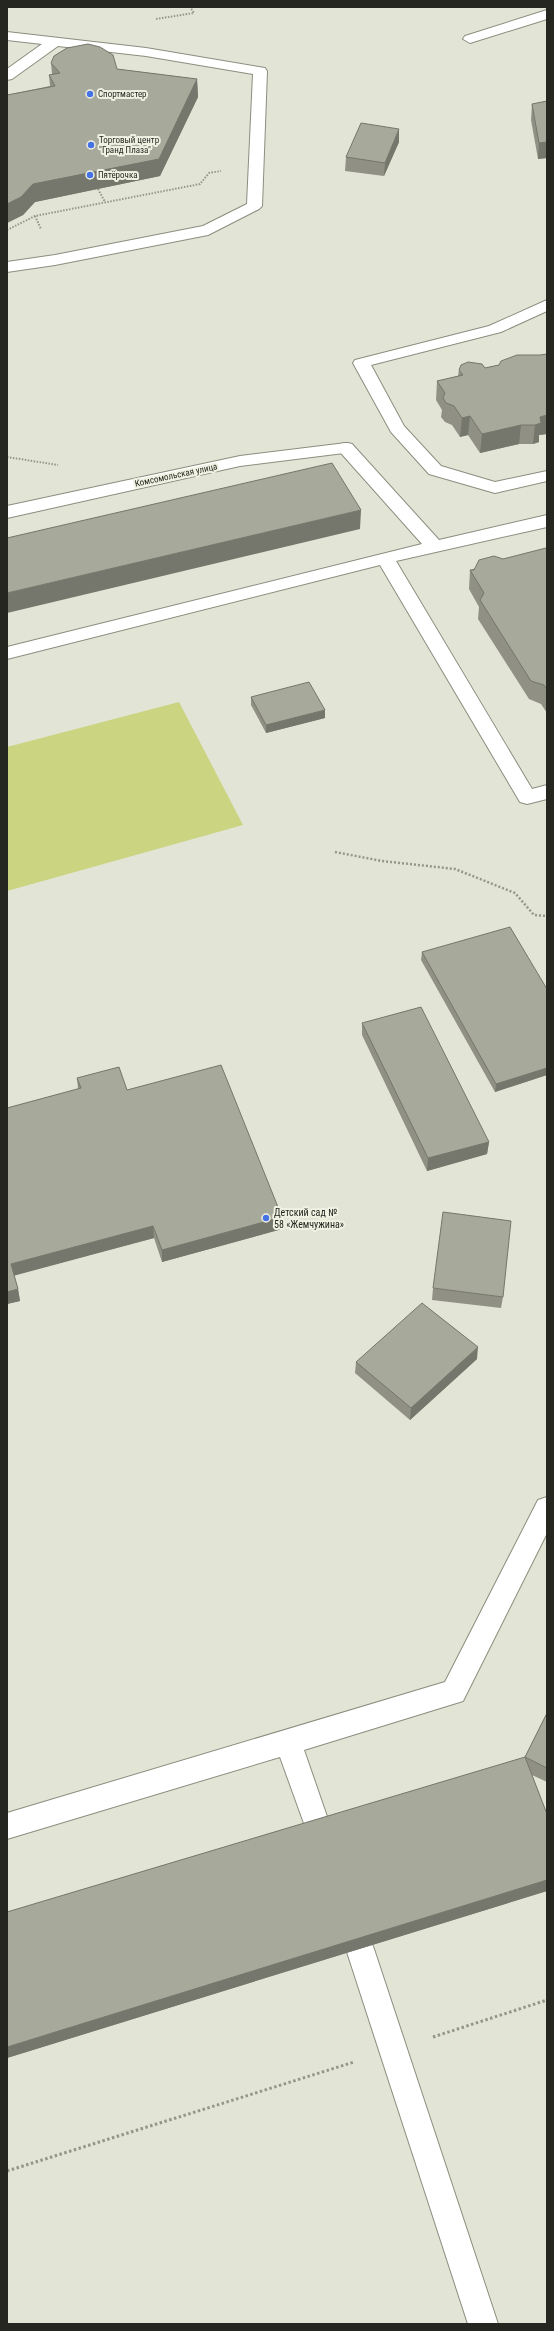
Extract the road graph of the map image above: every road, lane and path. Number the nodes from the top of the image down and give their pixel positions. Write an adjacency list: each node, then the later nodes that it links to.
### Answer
1 (190, 7): 2 (path)
2 (194, 13)
3 (547, 14): 5 (street)
4 (7, 36): 6 (street)
5 (470, 39)
6 (56, 41): 7 (street); 8 (street)
7 (7, 76)
8 (256, 167): 10 (path); 12 (street)
9 (98, 189): 10 (path)
10 (105, 202): 11 (path)
11 (7, 230)
12 (7, 267)
13 (547, 305): 14 (street)
14 (547, 476)
15 (7, 512): 17 (street, Комсомольская улица)
16 (547, 521): 17 (street)
17 (435, 547): 18 (street)
18 (385, 558): 19 (street); 20 (street)
19 (7, 653)
20 (547, 792)
21 (335, 852): 22 (path)
22 (547, 916)
23 (547, 1508): 24 (street)
24 (288, 1742): 25 (street); 26 (street)
25 (7, 1826)
26 (319, 1831)
27 (360, 1949): 29 (street)
28 (547, 2000): 29 (path)
29 (394, 2050): 30 (path); 31 (street)
30 (7, 2171)
31 (484, 2324)

